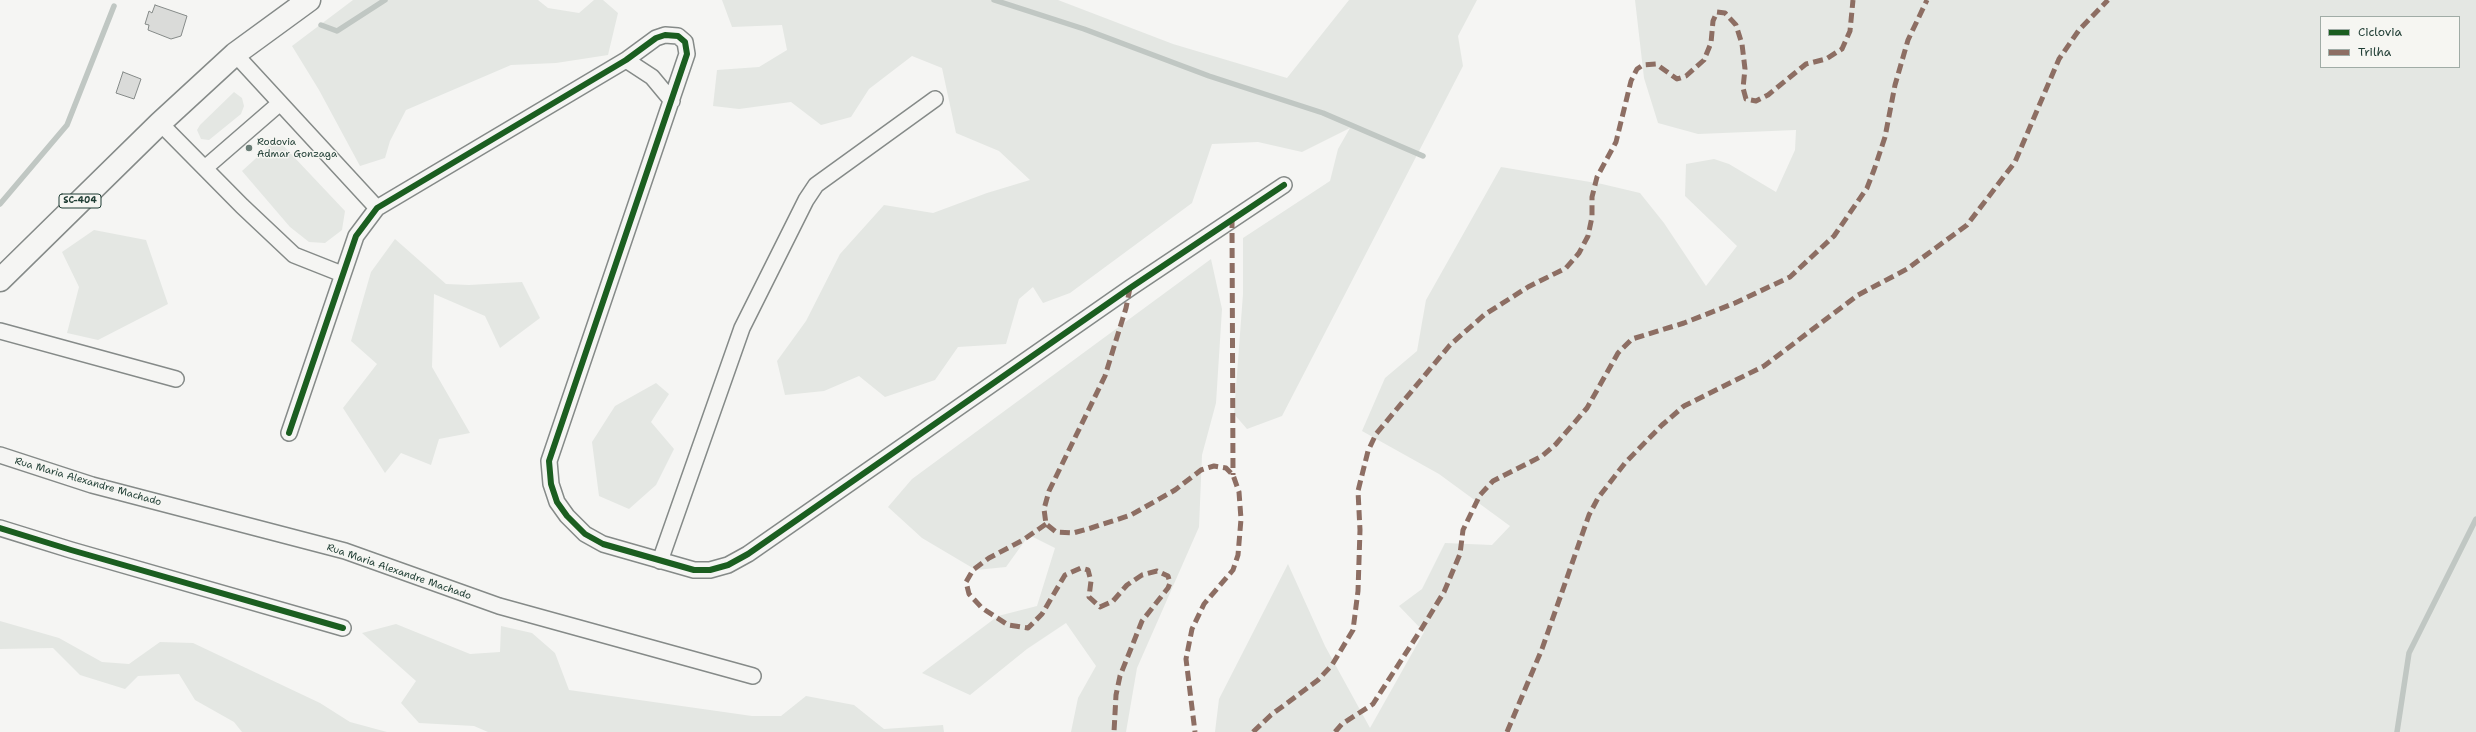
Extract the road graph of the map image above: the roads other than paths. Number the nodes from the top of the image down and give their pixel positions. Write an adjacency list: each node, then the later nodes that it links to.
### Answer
1 (309, 0): 2 (main road, SC-404)
2 (235, 54): 6 (street); 7 (main road, SC-404)
3 (626, 60): 5 (street); 5 (street); 10 (street)
4 (934, 99): 18 (street)
5 (672, 101): 18 (street)
6 (280, 103): 8 (street); 10 (street)
7 (160, 123): 8 (street); 12 (main road, SC-404)
8 (205, 168): 11 (street)
9 (1284, 185): 18 (street)
10 (377, 208): 11 (street)
11 (342, 274): 15 (street)
12 (0, 280)
13 (0, 332): 14 (street)
14 (176, 379)
15 (289, 433)
16 (0, 455): 20 (street, Rua Maria Alexandre Machado)
17 (0, 528): 19 (street)
18 (660, 561)
19 (342, 628)
20 (752, 676)

